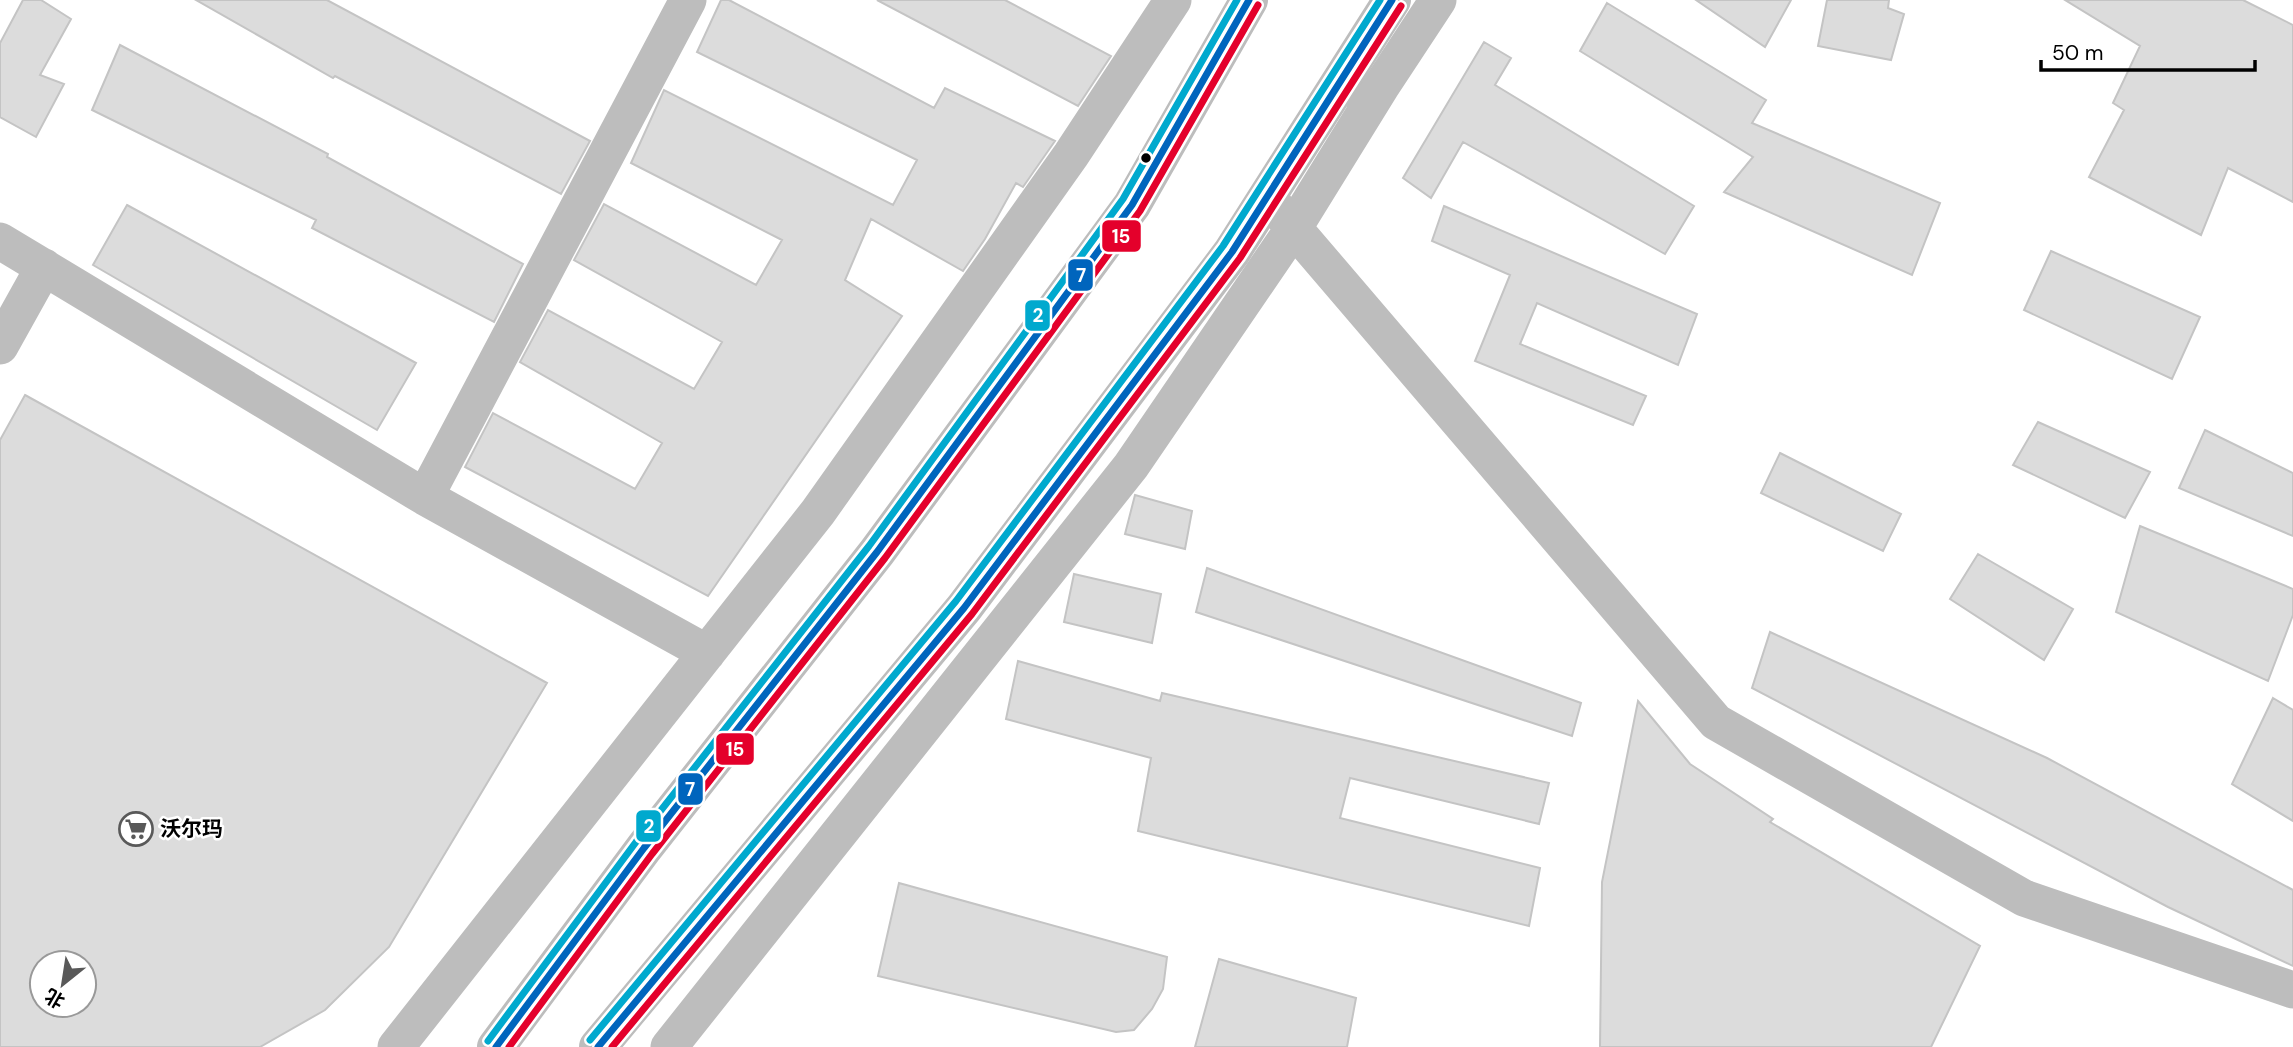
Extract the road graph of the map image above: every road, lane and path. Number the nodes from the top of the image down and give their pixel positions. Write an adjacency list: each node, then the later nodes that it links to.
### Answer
1 (688, 0): 13 (street)
2 (1173, 0): 14 (street)
3 (1249, 0): 17 (main road)
4 (1392, 0): 7 (main road)
5 (1438, 0): 6 (street)
6 (1382, 85): 7 (street); 9 (street)
7 (1308, 133): 8 (main road)
8 (1267, 197): 9 (street); 18 (main road)
9 (1293, 229): 15 (street); 19 (street)
10 (0, 241): 11 (street)
11 (44, 267): 12 (street); 13 (street)
12 (0, 346)
13 (425, 497): 14 (street)
14 (707, 653): 16 (street)
15 (2293, 990)
16 (396, 1047)
17 (496, 1047)
18 (598, 1047)
19 (669, 1047)

